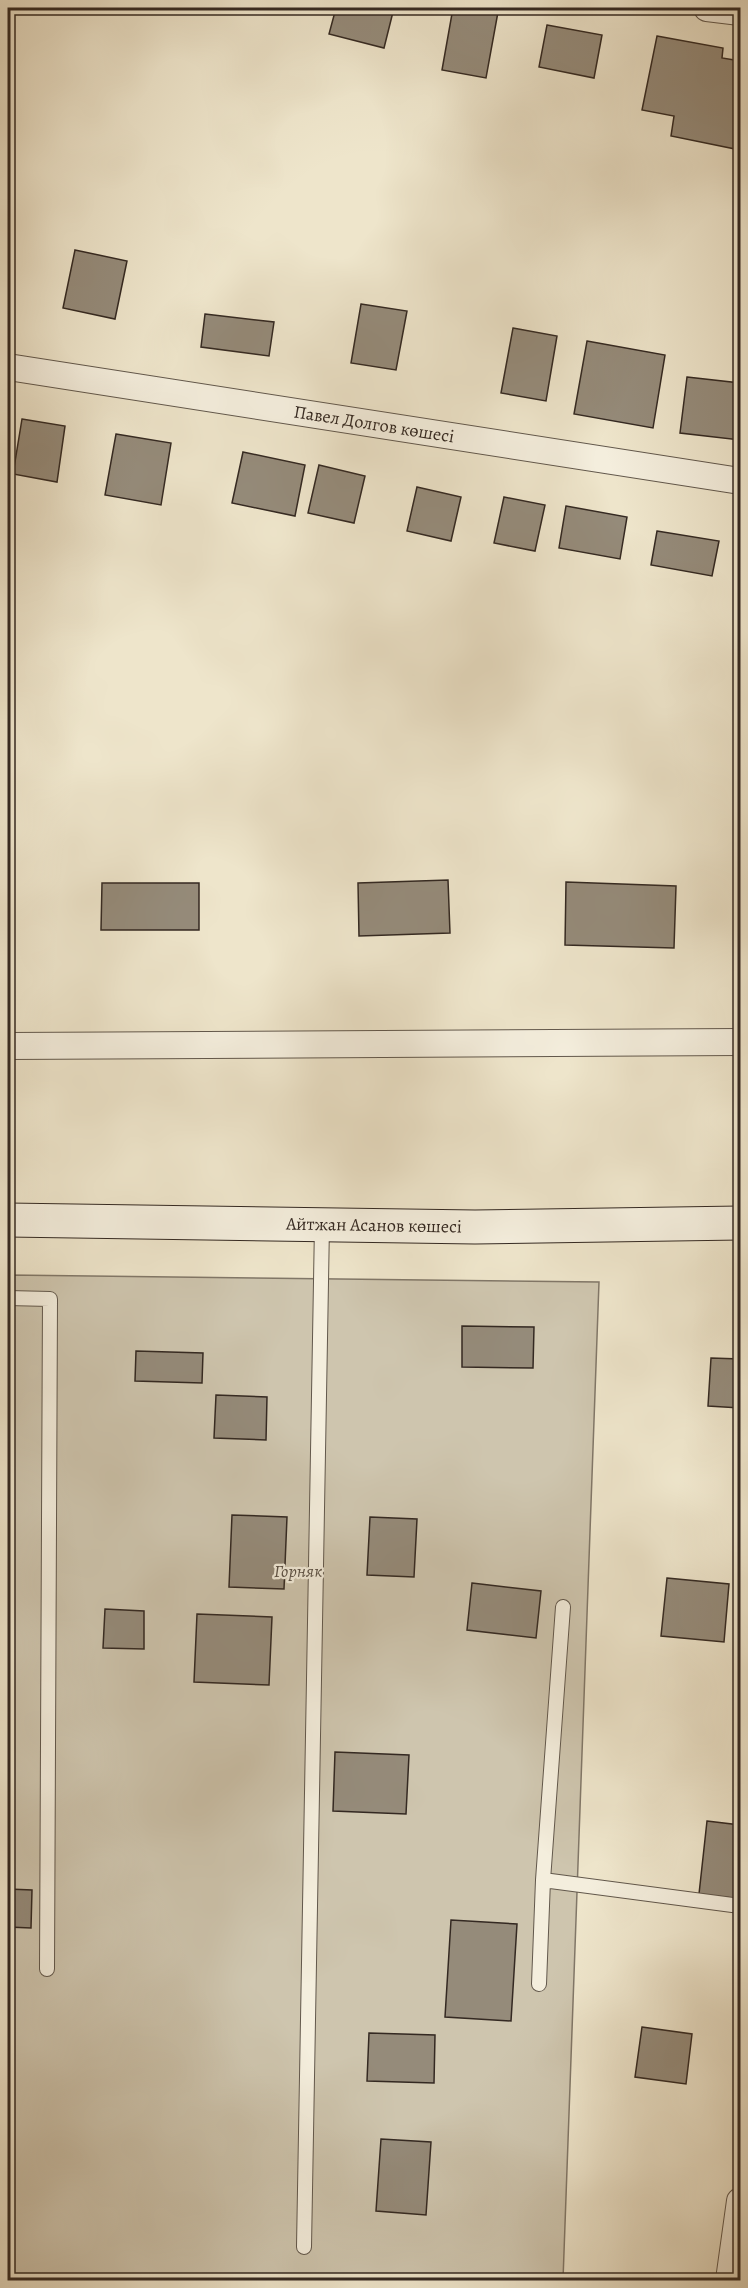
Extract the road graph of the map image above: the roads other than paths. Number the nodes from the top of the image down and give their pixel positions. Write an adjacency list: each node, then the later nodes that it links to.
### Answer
1 (707, 8): 2 (street)
2 (741, 12)
3 (8, 367): 4 (street, Павел Долгов көшесі)
4 (741, 481)
5 (741, 1042): 6 (street)
6 (8, 1046)
7 (8, 1220): 9 (street, Айтжан Асанов көшесі)
8 (741, 1223): 9 (street, Айтжан Асанов көшесі)
9 (322, 1225): 17 (lane)
10 (8, 1298): 14 (lane)
11 (563, 1607): 12 (lane)
12 (543, 1880): 13 (lane); 15 (lane)
13 (741, 1906)
14 (47, 1969)
15 (539, 1984)
16 (741, 2201): 18 (street)
17 (304, 2247)
18 (729, 2280)

